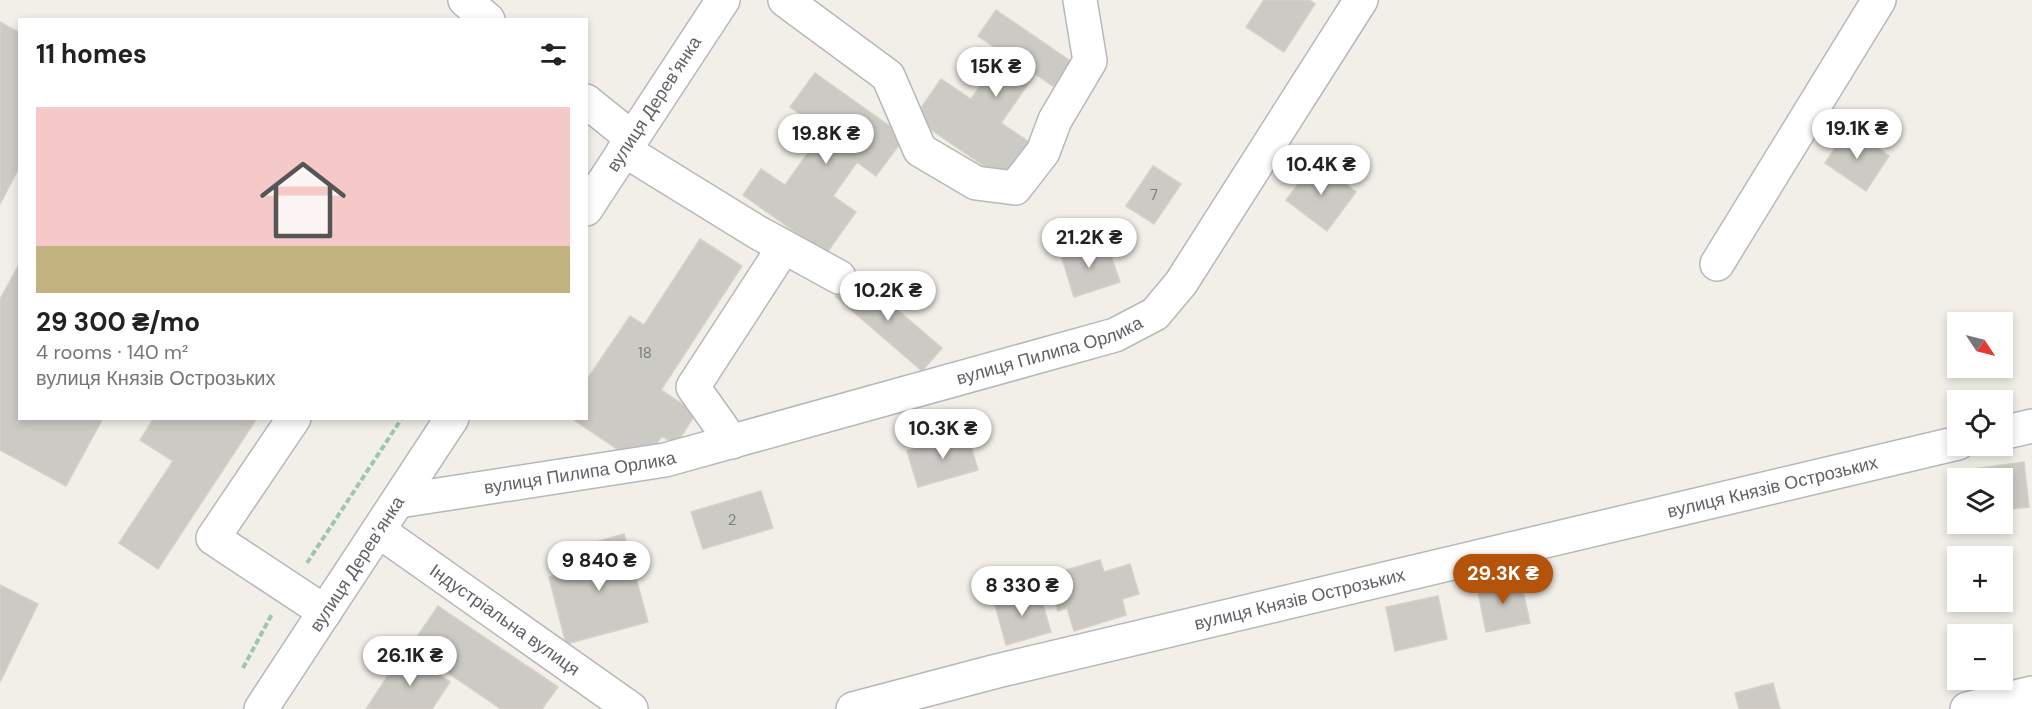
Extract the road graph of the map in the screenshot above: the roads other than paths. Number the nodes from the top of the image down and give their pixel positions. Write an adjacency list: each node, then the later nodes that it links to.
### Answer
1 (465, 0): 7 (street)
2 (723, 0): 9 (street, вулиця Деревʼянка)
3 (785, 0): 4 (street)
4 (1080, 0)
5 (1361, 0): 18 (street, вулиця Пилипа Орлика)
6 (1879, 0): 12 (street)
7 (486, 18)
8 (588, 103): 9 (street)
9 (628, 144): 10 (street, вулиця Деревʼянка); 11 (street)
10 (588, 206)
11 (784, 247): 13 (street); 18 (street)
12 (1717, 264)
13 (838, 277)
14 (293, 420): 22 (street)
15 (451, 420): 20 (street, вулиця Деревʼянка)
16 (2032, 426): 17 (street)
17 (2013, 430)
18 (732, 442): 20 (street, вулиця Пилипа Орлика)
19 (1947, 446): 26 (street, вулиця Князів Острозьких)
20 (399, 501): 21 (street, вулиця Деревʼянка)
21 (379, 531): 22 (street, вулиця Деревʼянка); 25 (street, Індустріальна вулиця)
22 (325, 612): 24 (street, вулиця Деревʼянка)
23 (2032, 693): 27 (street)
24 (261, 709)
25 (631, 709)
26 (854, 709)
27 (1967, 709)

